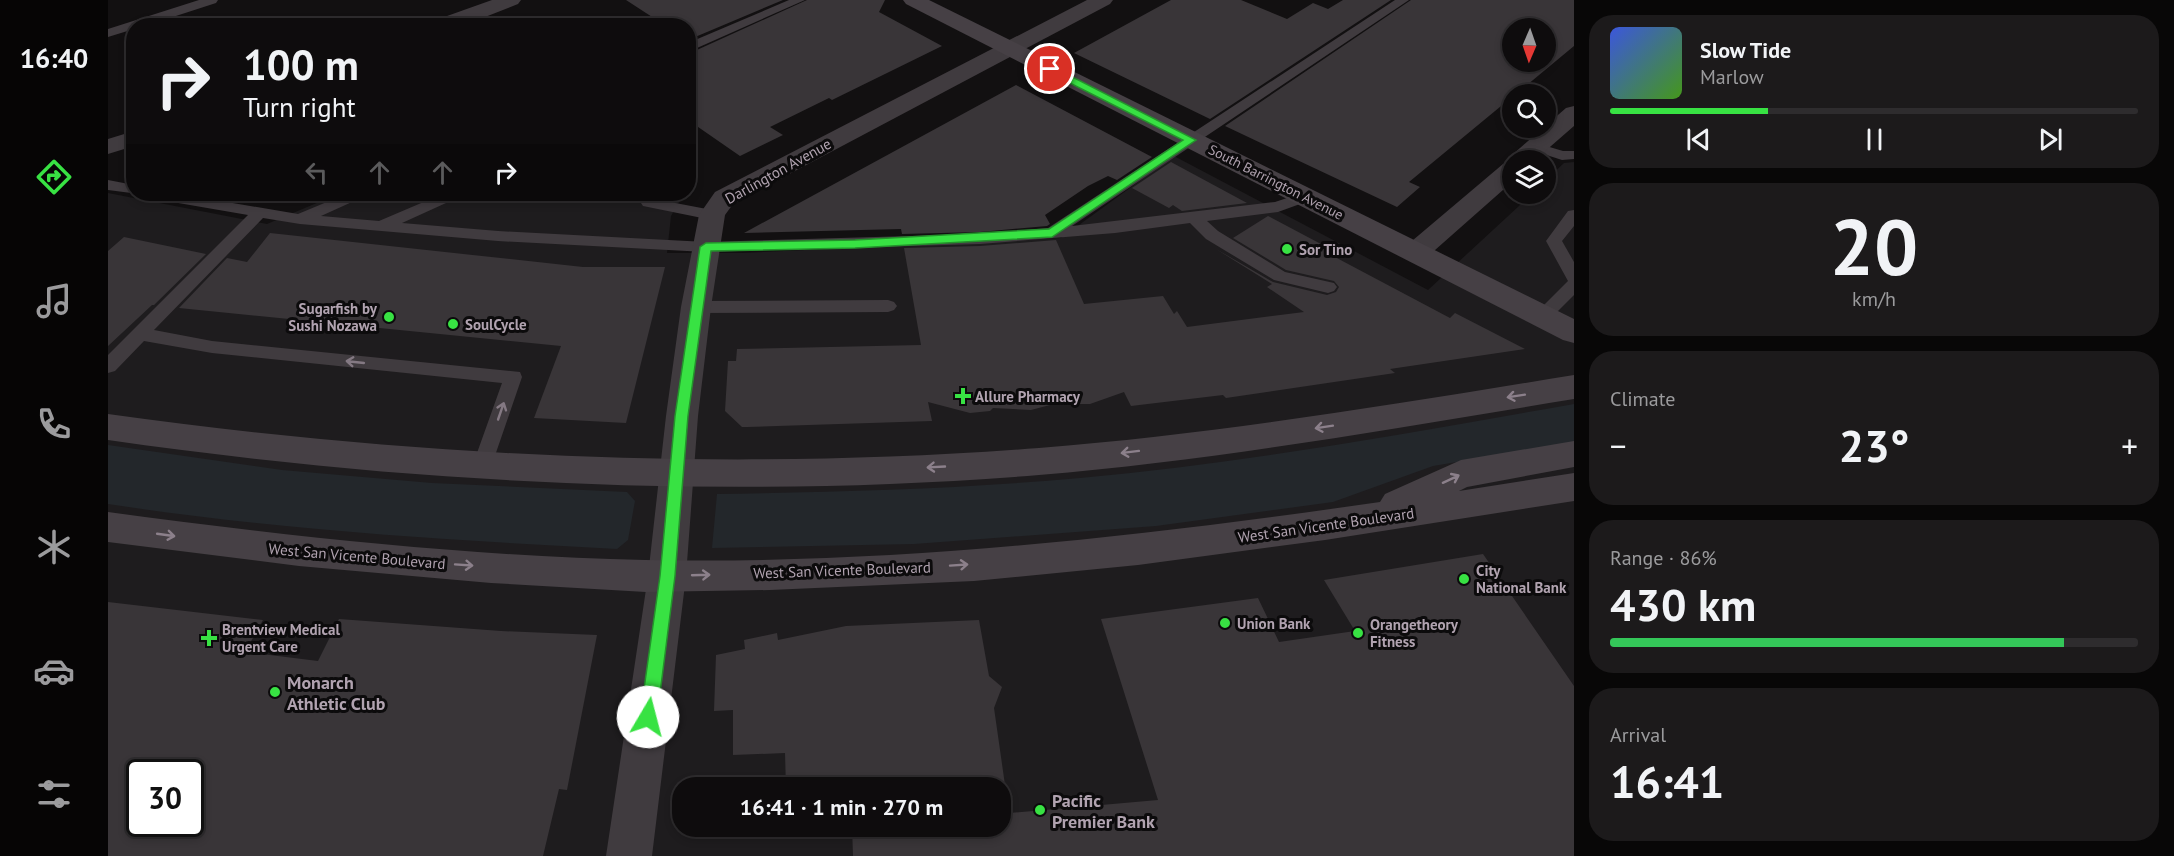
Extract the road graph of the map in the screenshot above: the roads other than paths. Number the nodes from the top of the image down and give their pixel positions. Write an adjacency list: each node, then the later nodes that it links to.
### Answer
1 (212, 0): 7 (lane)
2 (511, 0): 8 (street)
3 (799, 0): 11 (lane)
4 (913, 0): 12 (main road, South Barrington Avenue)
5 (1103, 0): 12 (street, Darlington Avenue)
6 (1403, 0): 14 (lane)
7 (155, 18)
8 (463, 18)
9 (126, 27): 10 (lane)
10 (108, 33)
11 (696, 45)
12 (1009, 48): 14 (main road, South Barrington Avenue); 29 (street, Darlington Avenue)
13 (1574, 113): 17 (street)
14 (1190, 140): 23 (main road, South Barrington Avenue); 34 (lane)
15 (126, 141): 16 (street)
16 (108, 147)
17 (1532, 150)
18 (1568, 156): 19 (lane)
19 (1574, 167)
20 (1502, 177): 36 (street)
21 (108, 185): 22 (lane)
22 (126, 188)
23 (1305, 197): 31 (lane); 36 (main road, South Barrington Avenue)
24 (196, 201): 28 (lane)
25 (342, 201): 32 (lane)
26 (438, 201): 33 (lane)
27 (649, 203): 29 (lane)
28 (260, 212): 32 (lane); 44 (lane)
29 (712, 215): 35 (street, Darlington Avenue)
30 (1574, 215): 37 (lane)
31 (1194, 218): 34 (lane); 39 (lane)
32 (300, 219): 33 (lane)
33 (380, 226): 35 (lane)
34 (1052, 233): 35 (lane)
35 (706, 247): 41 (street, Darlington Avenue)
36 (1416, 252): 42 (main road, South Barrington Avenue)
37 (1574, 277)
38 (1574, 285): 42 (lane)
39 (1328, 287)
40 (888, 306): 41 (lane)
41 (696, 308): 50 (street, Darlington Avenue)
42 (1543, 316): 43 (main road, South Barrington Avenue)
43 (1574, 332)
44 (140, 334): 45 (lane); 49 (lane, one-way to 44)
45 (108, 366)
46 (1574, 387): 50 (main road, one-way to 50)
47 (108, 427): 49 (main road)
48 (1574, 454): 52 (main road, one-way to 48)
49 (482, 467): 50 (main road)
50 (676, 472): 54 (street, Darlington Avenue)
51 (1574, 487): 52 (main road, West San Vicente Boulevard)
52 (1360, 521): 54 (main road, West San Vicente Boulevard, one-way to 52)
53 (108, 527): 54 (main road, West San Vicente Boulevard, one-way to 54)
54 (668, 576): 55 (street, Darlington Avenue)
55 (629, 856)

